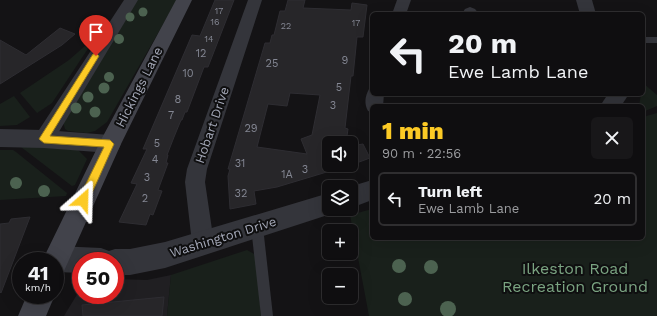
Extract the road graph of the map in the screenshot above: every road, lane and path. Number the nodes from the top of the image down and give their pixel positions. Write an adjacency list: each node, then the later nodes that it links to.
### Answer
1 (131, 0): 11 (street)
2 (184, 0): 12 (main road, Hickings Lane)
3 (404, 0): 6 (street)
4 (584, 0): 7 (street)
5 (258, 6): 17 (street, Hobart Drive)
6 (400, 12)
7 (587, 12)
8 (645, 40): 9 (lane)
9 (657, 40)
10 (0, 138): 11 (street)
11 (44, 139): 12 (street)
12 (110, 144): 18 (main road, Hickings Lane)
13 (370, 191): 14 (street)
14 (358, 194)
15 (322, 206): 16 (street, Washington Drive)
16 (257, 227): 17 (street, Washington Drive); 22 (lane)
17 (203, 244): 19 (street, Washington Drive)
18 (60, 252)
19 (124, 262)
20 (37, 304): 21 (main road)
21 (32, 316)
22 (267, 316)

